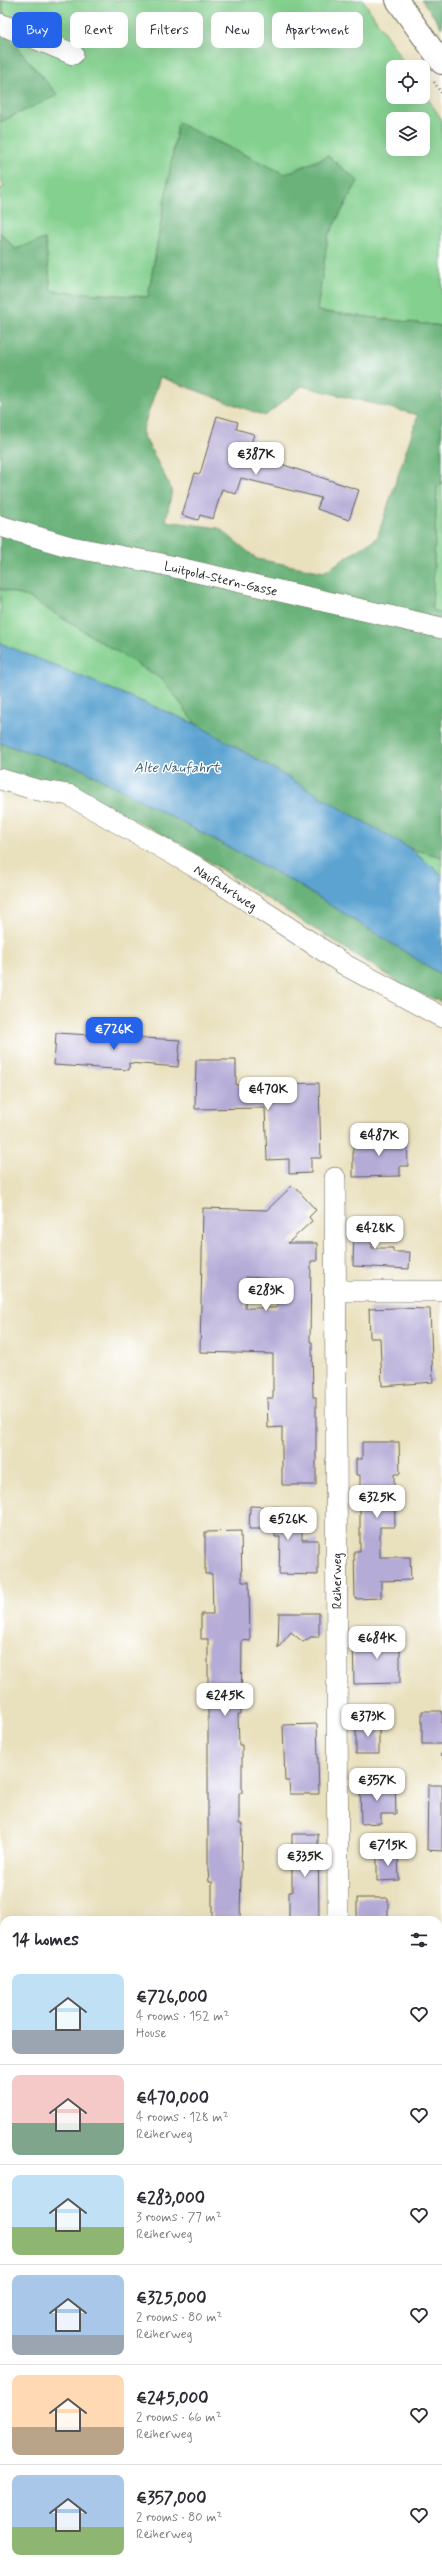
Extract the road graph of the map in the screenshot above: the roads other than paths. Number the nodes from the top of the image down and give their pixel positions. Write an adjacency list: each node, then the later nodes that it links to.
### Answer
1 (397, 0): 4 (main road)
2 (0, 24): 3 (street)
3 (73, 54)
4 (442, 63)
5 (0, 526): 6 (street, Luitpold-Stern-Gasse)
6 (442, 628)
7 (0, 779): 8 (street, Naufahrtweg)
8 (442, 1017)
9 (334, 1178): 10 (street, Reiherweg)
10 (334, 1291): 11 (street); 12 (street, Reiherweg)
11 (442, 1291)
12 (338, 1916)

